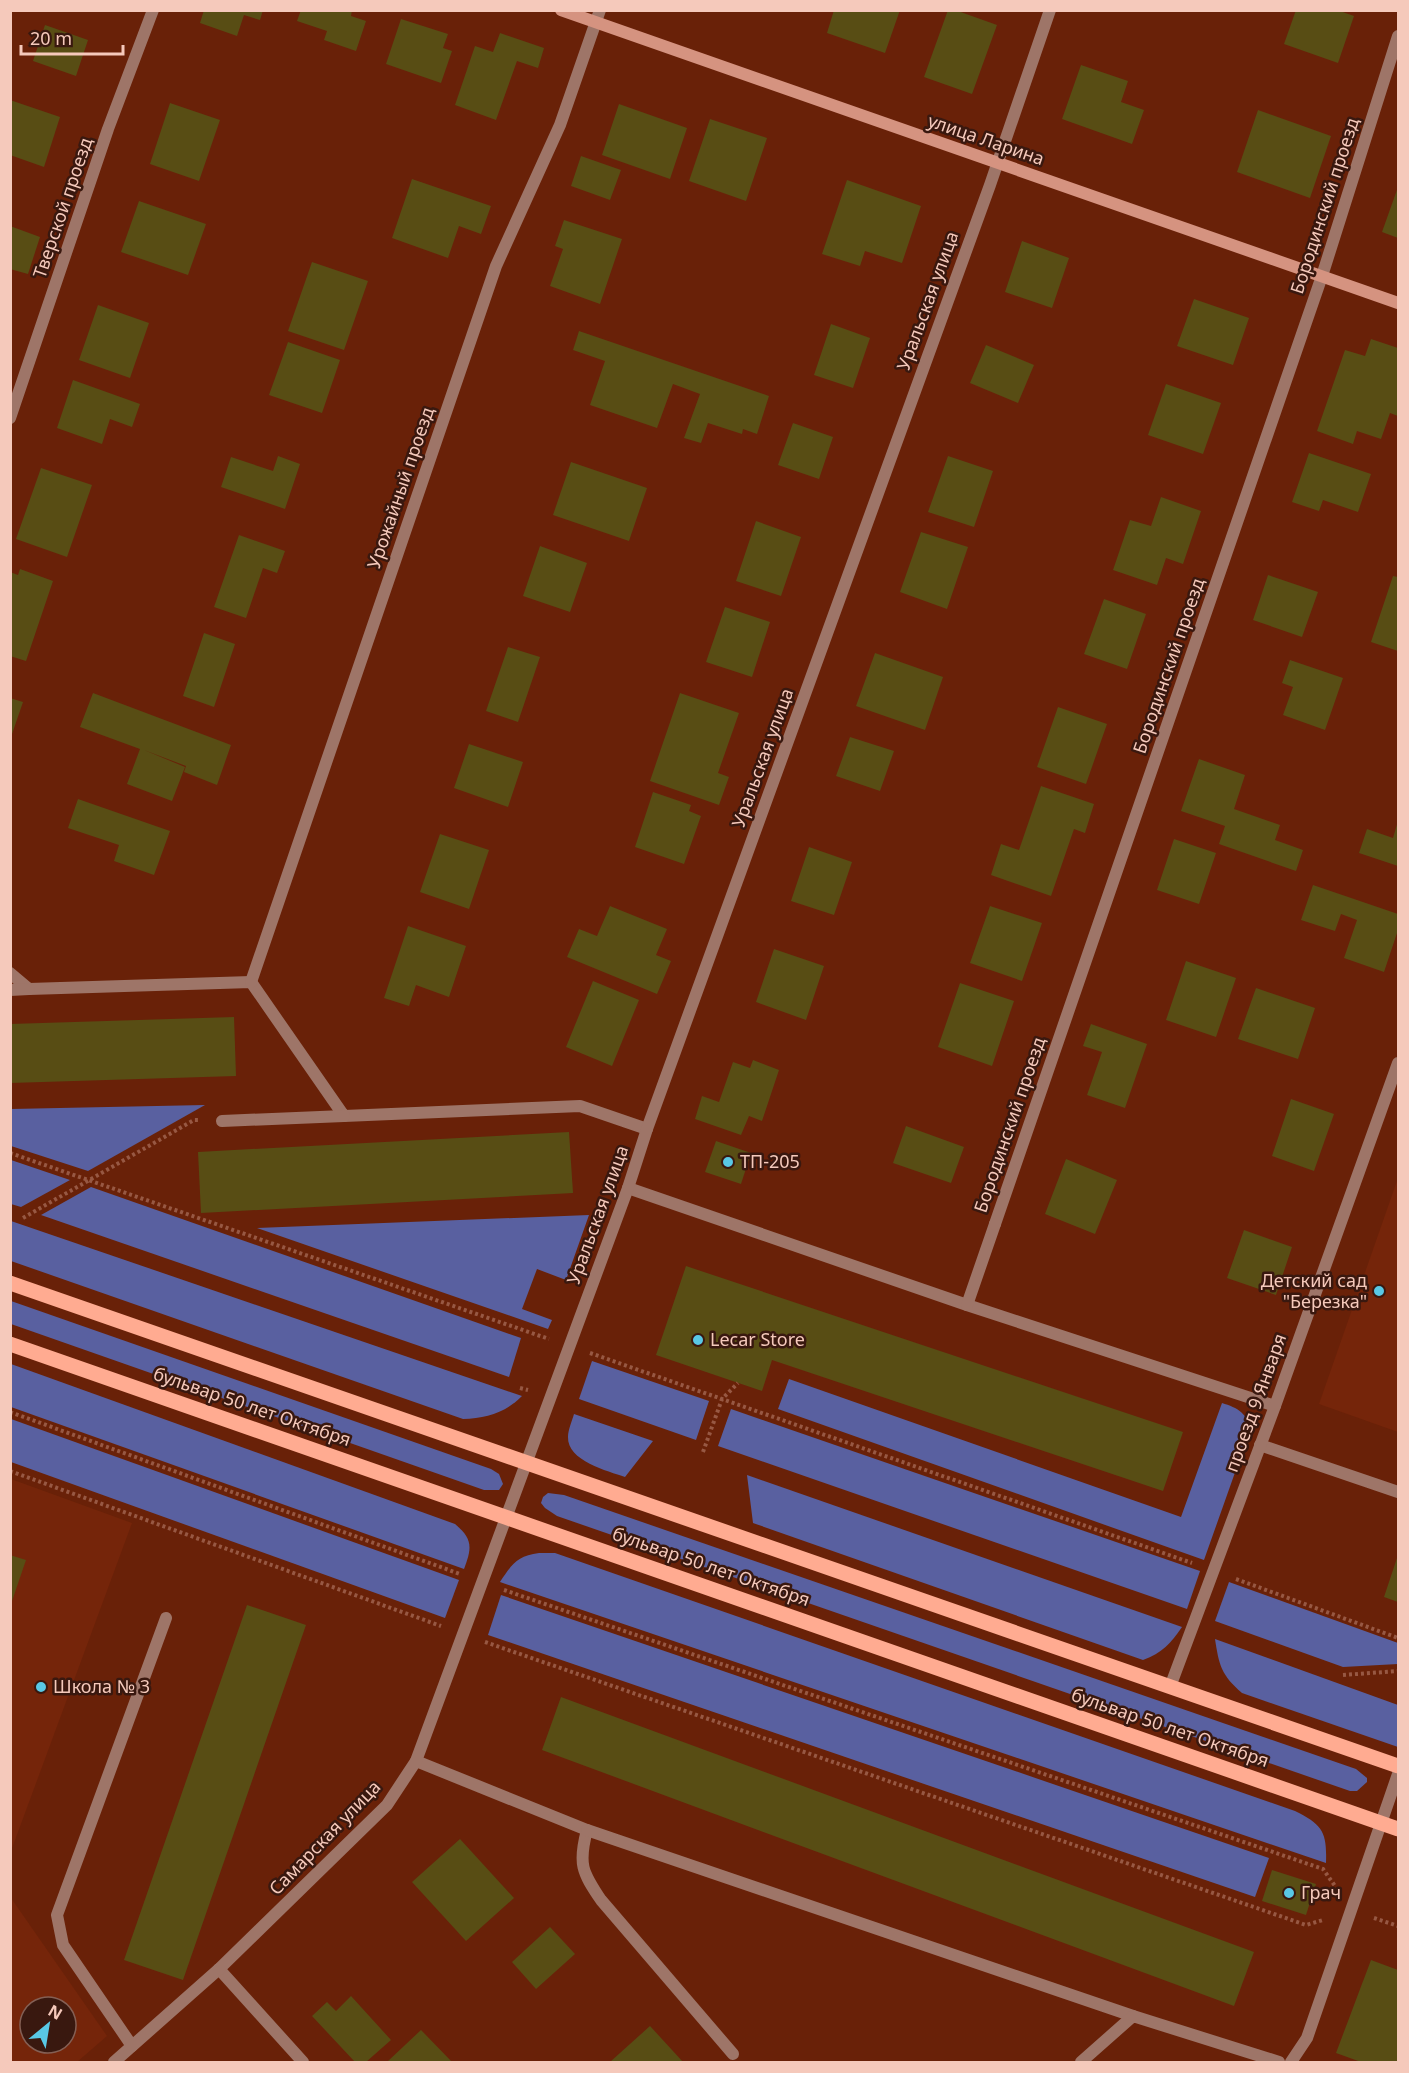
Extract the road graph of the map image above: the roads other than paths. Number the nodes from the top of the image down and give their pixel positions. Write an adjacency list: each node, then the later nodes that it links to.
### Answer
1 (153, 10): 9 (street, Тверской проезд)
2 (561, 10): 4 (street, улица Ларина)
3 (1050, 10): 6 (street, Уральская улица)
4 (598, 17): 6 (street, улица Ларина); 11 (street, Урожайный проезд)
5 (1398, 36): 7 (street, Бородинский проезд)
6 (997, 163): 7 (street, улица Ларина); 17 (street, Уральская улица)
7 (1322, 276): 8 (street, улица Ларина); 20 (street, Бородинский проезд)
8 (1398, 303)
9 (10, 418)
10 (10, 973): 12 (street)
11 (251, 982): 12 (street); 15 (street)
12 (29, 989): 13 (street)
13 (10, 990)
14 (1398, 1063): 22 (street, проезд 9 Января)
15 (344, 1116): 16 (street); 17 (street)
16 (222, 1121)
17 (647, 1129): 18 (street, Уральская улица)
18 (628, 1188): 20 (street); 24 (street, Уральская улица)
19 (10, 1282): 24 (main road, бульвар 50 лет Октября)
20 (967, 1305): 22 (street)
21 (10, 1344): 26 (main road, бульвар 50 лет Октября)
22 (1275, 1406): 23 (street, проезд 9 Января)
23 (1260, 1445): 25 (street); 28 (street, проезд 9 Января)
24 (526, 1462): 26 (street, Уральская улица); 28 (main road, бульвар 50 лет Октября)
25 (1398, 1492)
26 (506, 1516): 29 (street, Самарская улица); 32 (main road, бульвар 50 лет Октября)
27 (166, 1618): 37 (street)
28 (1170, 1687): 30 (main road, бульвар 50 лет Октября)
29 (416, 1761): 34 (street); 35 (street, Самарская улица)
30 (1398, 1766)
31 (1398, 1774): 32 (street)
32 (1381, 1823): 33 (main road, бульвар 50 лет Октября); 43 (street)
33 (1398, 1829)
34 (586, 1830): 36 (street); 38 (street)
35 (219, 1969): 37 (street, Самарская улица); 40 (street)
36 (1133, 2016): 41 (street); 42 (street)
37 (132, 2046): 39 (street, Самарская улица)
38 (733, 2054)
39 (114, 2062)
40 (303, 2062)
41 (1081, 2062)
42 (1279, 2062)
43 (1292, 2062)

